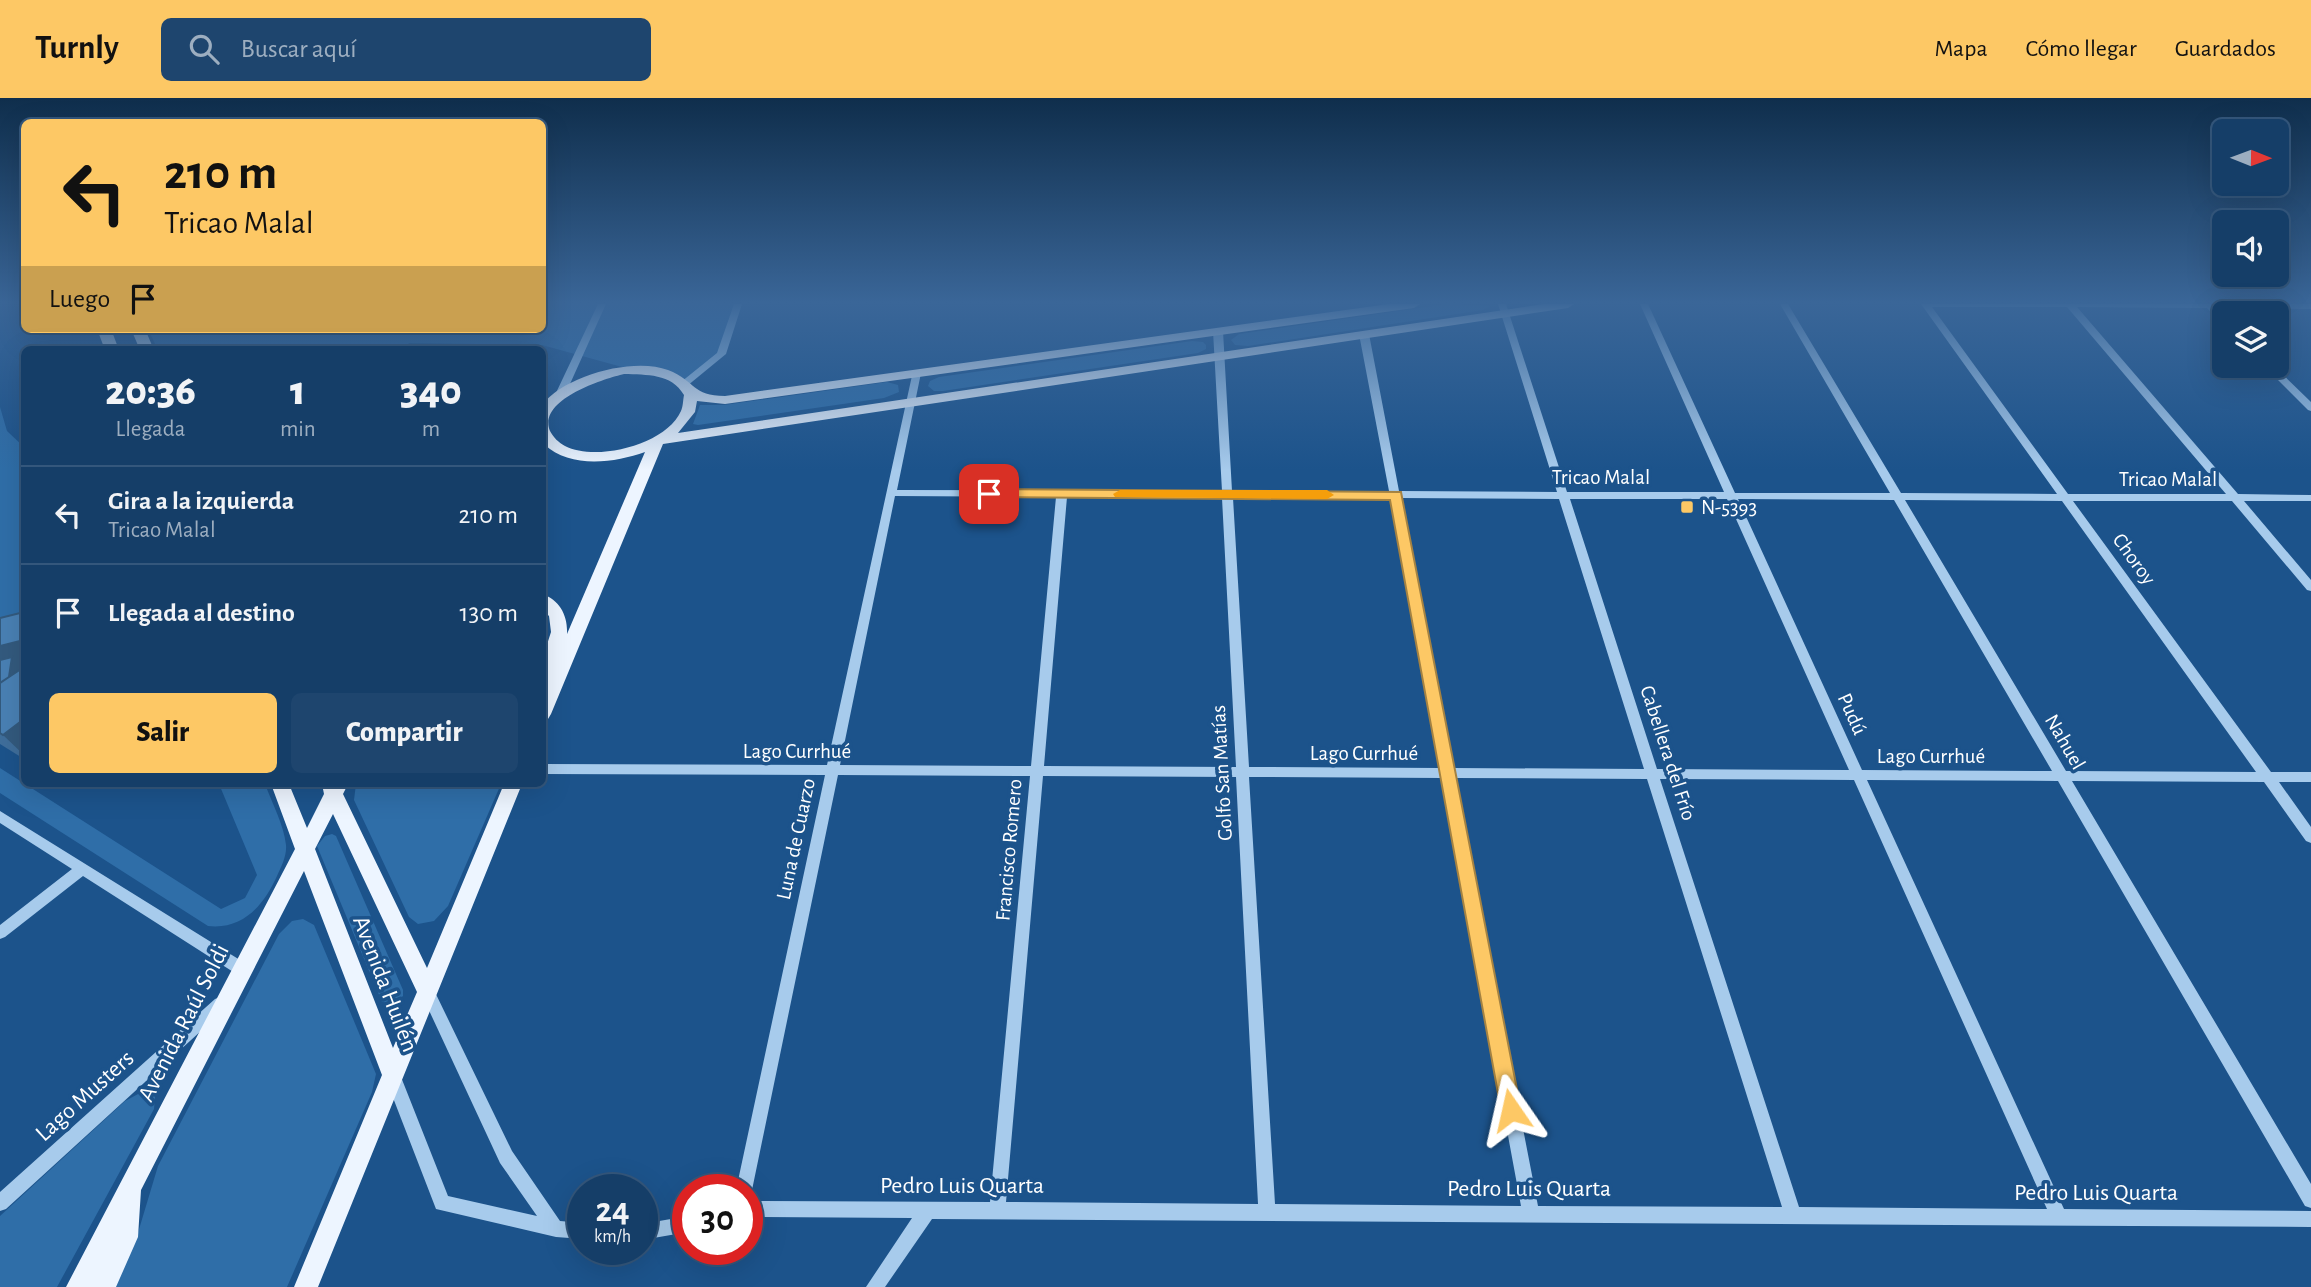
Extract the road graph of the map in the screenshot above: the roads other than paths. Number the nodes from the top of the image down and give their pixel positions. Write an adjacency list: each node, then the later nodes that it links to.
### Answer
1 (576, 359): 15 (street)
2 (716, 359): 14 (street)
3 (1013, 359): 12 (main road)
4 (1196, 359): 16 (main road)
5 (1219, 359): 23 (street, Golfo San Matías)
6 (1369, 359): 24 (street)
7 (1520, 359): 25 (street, Cabellera del Frío)
8 (1669, 359): 26 (street, Pudú)
9 (1817, 359): 27 (street, Nahuel)
10 (1965, 359): 28 (street, Choroy)
11 (2117, 359): 29 (street)
12 (916, 373): 14 (main road); 16 (street, Luna de Cuarzo)
13 (2281, 378): 17 (street)
14 (687, 388): 15 (main road); 20 (main road)
15 (560, 395): 18 (main road)
16 (910, 402): 20 (main road); 21 (street, Luna de Cuarzo)
17 (2311, 408)
18 (546, 413)
19 (546, 435): 20 (main road)
20 (659, 442): 34 (main road)
21 (891, 493): 22 (street, Tricao Malal); 36 (street, Luna de Cuarzo)
22 (1062, 494): 23 (street, Tricao Malal); 37 (street, Francisco Romero)
23 (1227, 494): 24 (street, Tricao Malal); 38 (street, Golfo San Matías)
24 (1396, 495): 25 (street, Tricao Malal); 39 (street)
25 (1564, 496): 26 (street, Tricao Malal); 40 (street, Cabellera del Frío)
26 (1731, 496): 27 (street, Tricao Malal); 41 (street, Pudú)
27 (1899, 497): 28 (street, Tricao Malal); 42 (street, Nahuel)
28 (2065, 497): 29 (street, Tricao Malal); 43 (street, Choroy)
29 (2235, 498): 30 (street, Tricao Malal); 31 (street)
30 (2311, 498)
31 (2311, 587)
32 (546, 603): 33 (main road)
33 (546, 687)
34 (546, 706)
35 (546, 769): 36 (street, Lago Currhué)
36 (832, 770): 37 (street, Lago Currhué); 58 (street, Luna de Cuarzo)
37 (1037, 771): 38 (street, Lago Currhué); 65 (street, Francisco Romero)
38 (1242, 772): 39 (street, Lago Currhué); 66 (street, Golfo San Matías)
39 (1448, 773): 40 (street, Lago Currhué); 67 (street)
40 (1652, 774): 41 (street, Lago Currhué); 68 (street, Cabellera del Frío)
41 (1858, 775): 42 (street, Lago Currhué); 69 (street, Pudú)
42 (2063, 776): 43 (street, Lago Currhué); 60 (street, Nahuel)
43 (2267, 777): 44 (street, Lago Currhué); 49 (street, Choroy)
44 (2311, 777)
45 (281, 787): 50 (main road, Avenida Huilén)
46 (512, 787): 54 (main road)
47 (334, 788): 50 (main road, Avenida Raúl Soldi); 54 (main road, Avenida Huilén)
48 (0, 816): 51 (street)
49 (2311, 837)
50 (305, 850): 53 (main road, Avenida Raúl Soldi); 56 (main road, Avenida Huilén)
51 (82, 869): 52 (street); 53 (street)
52 (0, 933)
53 (243, 970): 55 (main road, Avenida Raúl Soldi)
54 (427, 991): 56 (main road); 57 (street, Avenida Huilén)
55 (231, 994): 59 (main road, Avenida Raúl Soldi); 61 (street, Lago Musters)
56 (393, 1075): 62 (street, Avenida Huilén); 75 (main road)
57 (506, 1157): 71 (street)
58 (747, 1174)
59 (131, 1187): 73 (main road, Avenida Raúl Soldi); 74 (main road)
60 (2311, 1200)
61 (0, 1203)
62 (442, 1203): 71 (street)
63 (763, 1209): 64 (street, Pedro Luis Quarta)
64 (928, 1210): 65 (street, Pedro Luis Quarta); 76 (street)
65 (997, 1211): 66 (street, Pedro Luis Quarta)
66 (1267, 1212): 67 (street, Pedro Luis Quarta)
67 (1531, 1214): 68 (street, Pedro Luis Quarta)
68 (1793, 1215): 69 (street, Pedro Luis Quarta)
69 (2059, 1217): 70 (street, Pedro Luis Quarta)
70 (2311, 1219)
71 (556, 1229): 72 (street)
72 (567, 1230)
73 (78, 1287)
74 (103, 1287)
75 (306, 1287)
76 (875, 1287)

